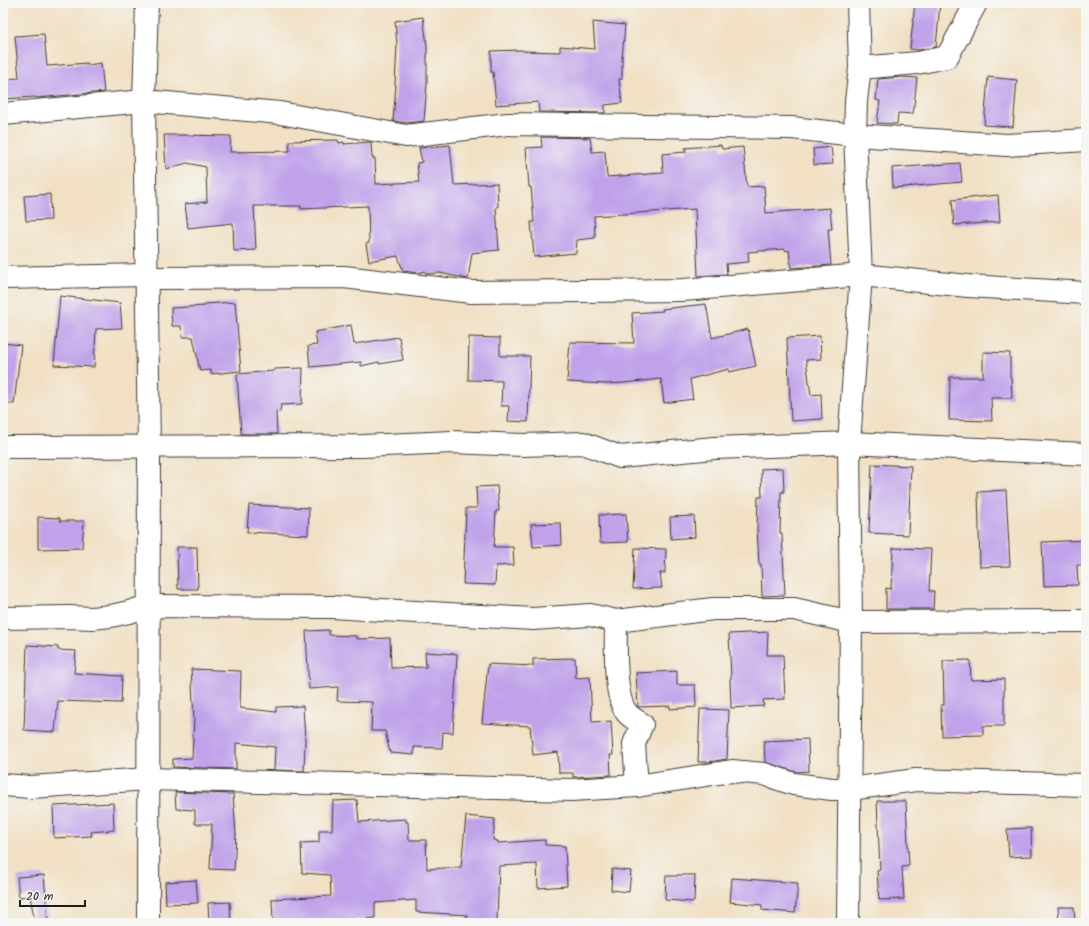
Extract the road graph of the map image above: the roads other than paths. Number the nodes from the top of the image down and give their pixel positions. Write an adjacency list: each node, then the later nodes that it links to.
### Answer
1 (147, 3): 5 (street)
2 (858, 3): 4 (street)
3 (976, 3): 4 (street)
4 (860, 68): 7 (street)
5 (144, 101): 6 (street); 7 (street); 10 (street)
6 (3, 114)
7 (855, 135): 8 (street); 9 (street)
8 (1086, 140)
9 (860, 275): 10 (street); 12 (street); 13 (street)
10 (146, 276): 11 (street); 15 (street)
11 (3, 278)
12 (1086, 293)
13 (849, 443): 15 (street); 16 (street); 21 (street)
14 (3, 447): 15 (street)
15 (149, 448): 17 (street)
16 (1086, 454)
17 (148, 606): 18 (street); 19 (street); 22 (street)
18 (3, 618)
19 (616, 621): 21 (street); 25 (street)
20 (1086, 621): 21 (street)
21 (851, 622): 26 (street)
22 (148, 779): 24 (street); 25 (street); 27 (street)
23 (1086, 785): 26 (street)
24 (3, 786)
25 (637, 786): 26 (street)
26 (850, 789): 28 (street)
27 (148, 923)
28 (848, 923)

